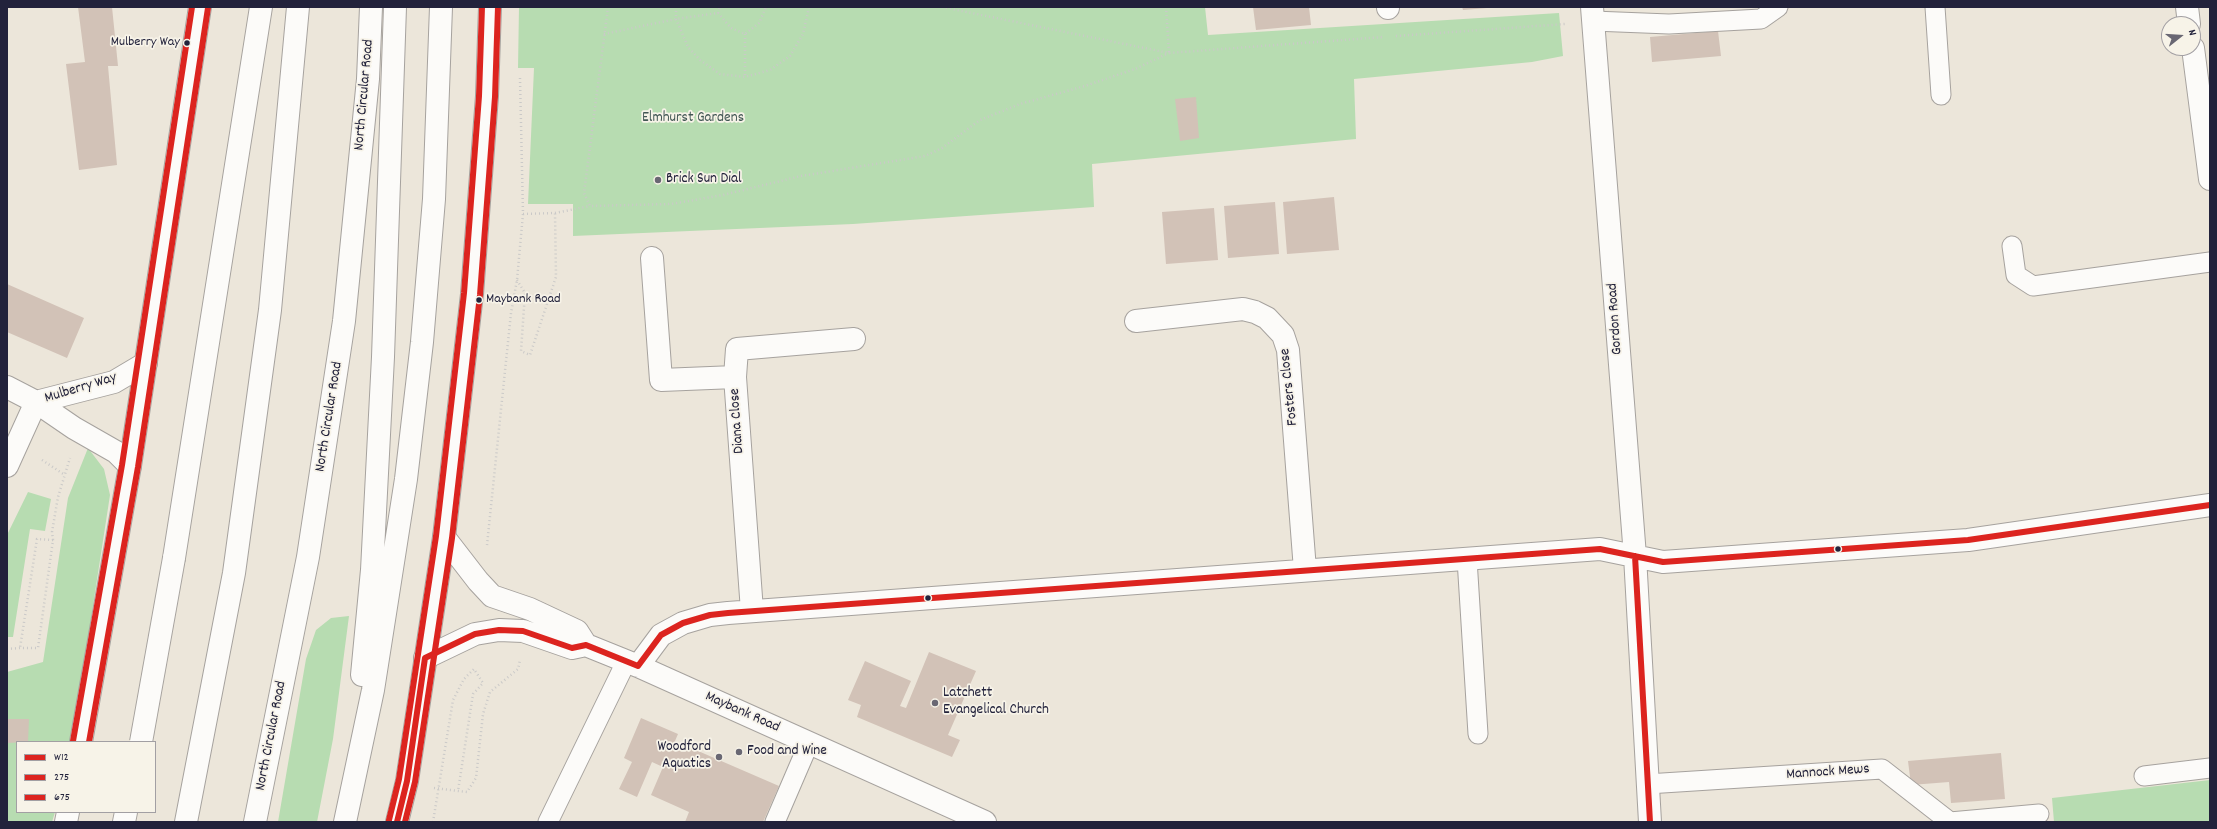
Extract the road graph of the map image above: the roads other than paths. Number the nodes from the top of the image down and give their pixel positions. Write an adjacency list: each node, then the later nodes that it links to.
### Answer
1 (200, 7): 19 (main road)
2 (261, 7): 37 (main road, bridge)
3 (298, 7): 43 (main road)
4 (372, 7): 44 (main road, North Circular Road)
5 (395, 7): 34 (main road)
6 (441, 7): 34 (main road)
7 (490, 7): 26 (main road)
8 (1778, 7): 10 (lane)
9 (1935, 7): 12 (lane)
10 (1593, 14): 27 (main road, Gordon Road)
11 (2193, 56): 13 (main road)
12 (1941, 95)
13 (2210, 179)
14 (2012, 246): 16 (lane)
15 (652, 258): 20 (main road)
16 (2210, 262)
17 (1136, 321): 29 (main road, Fosters Close)
18 (854, 339): 20 (main road, Diana Close)
19 (146, 363): 22 (main road, Mulberry Way); 24 (main road)
20 (735, 377): 30 (main road, Diana Close)
21 (7, 387): 22 (main road, Mulberry Way)
22 (36, 402): 23 (main road); 24 (main road, Mulberry Way)
23 (7, 466)
24 (130, 466): 36 (main road)
25 (2210, 505): 27 (main road)
26 (444, 537): 31 (main road, Maybank Road); 32 (main road)
27 (1635, 556): 28 (main road); 41 (main road, Gordon Road)
28 (1466, 559): 29 (main road); 35 (lane)
29 (1305, 570): 30 (main road)
30 (752, 610): 33 (main road)
31 (586, 645): 32 (main road, Maybank Road); 33 (main road, Maybank Road)
32 (426, 658): 46 (main road)
33 (632, 664): 38 (main road, Maybank Road); 47 (lane)
34 (366, 726): 45 (main road)
35 (1478, 734)
36 (81, 741)
37 (141, 741)
38 (809, 743): 48 (lane); 49 (main road, Maybank Road)
39 (2210, 768): 40 (lane)
40 (2144, 776)
41 (1647, 784): 42 (lane, Mannock Mews); 50 (main road, Gordon Road)
42 (2039, 814)
43 (186, 822)
44 (255, 822)
45 (345, 822)
46 (397, 822)
47 (548, 822)
48 (775, 822)
49 (986, 822)
50 (1650, 822)

